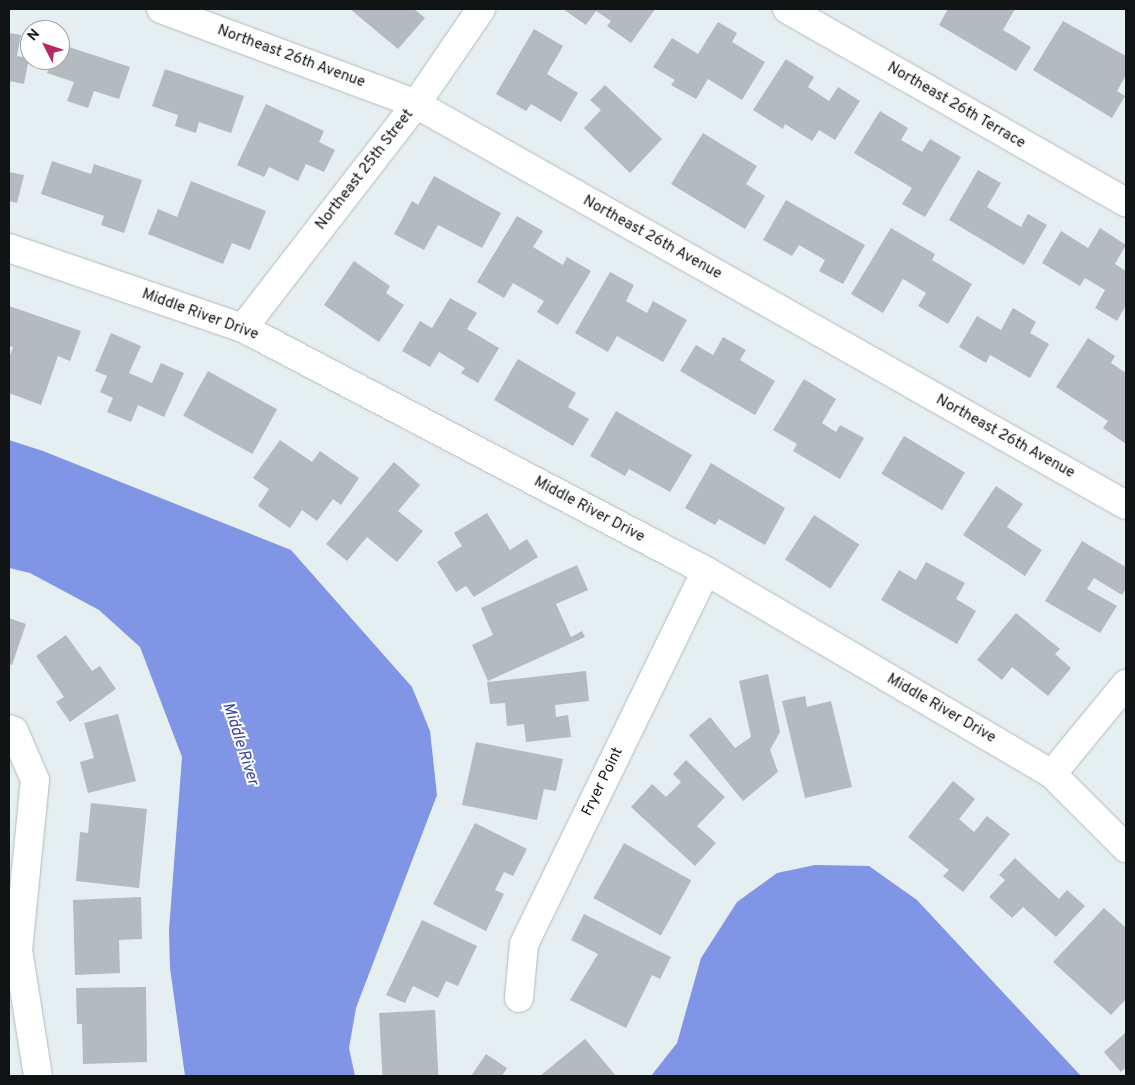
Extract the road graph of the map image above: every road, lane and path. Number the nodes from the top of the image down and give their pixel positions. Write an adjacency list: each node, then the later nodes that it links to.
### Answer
1 (161, 9): 4 (street, Northeast 26th Avenue)
2 (481, 9): 4 (street, Northeast 25th Street)
3 (787, 9): 5 (street, Northeast 26th Terrace)
4 (416, 104): 7 (street, Northeast 25th Street); 8 (street, Northeast 26th Avenue)
5 (1126, 202)
6 (9, 248): 7 (street, Middle River Drive)
7 (243, 328): 9 (street, Middle River Drive)
8 (1126, 505)
9 (706, 571): 12 (street, Middle River Drive); 14 (street, Fryer Point)
10 (1126, 684): 12 (street)
11 (9, 729): 15 (street)
12 (1052, 774): 13 (street, Middle River Drive)
13 (1126, 848)
14 (519, 998)
15 (38, 1076)

